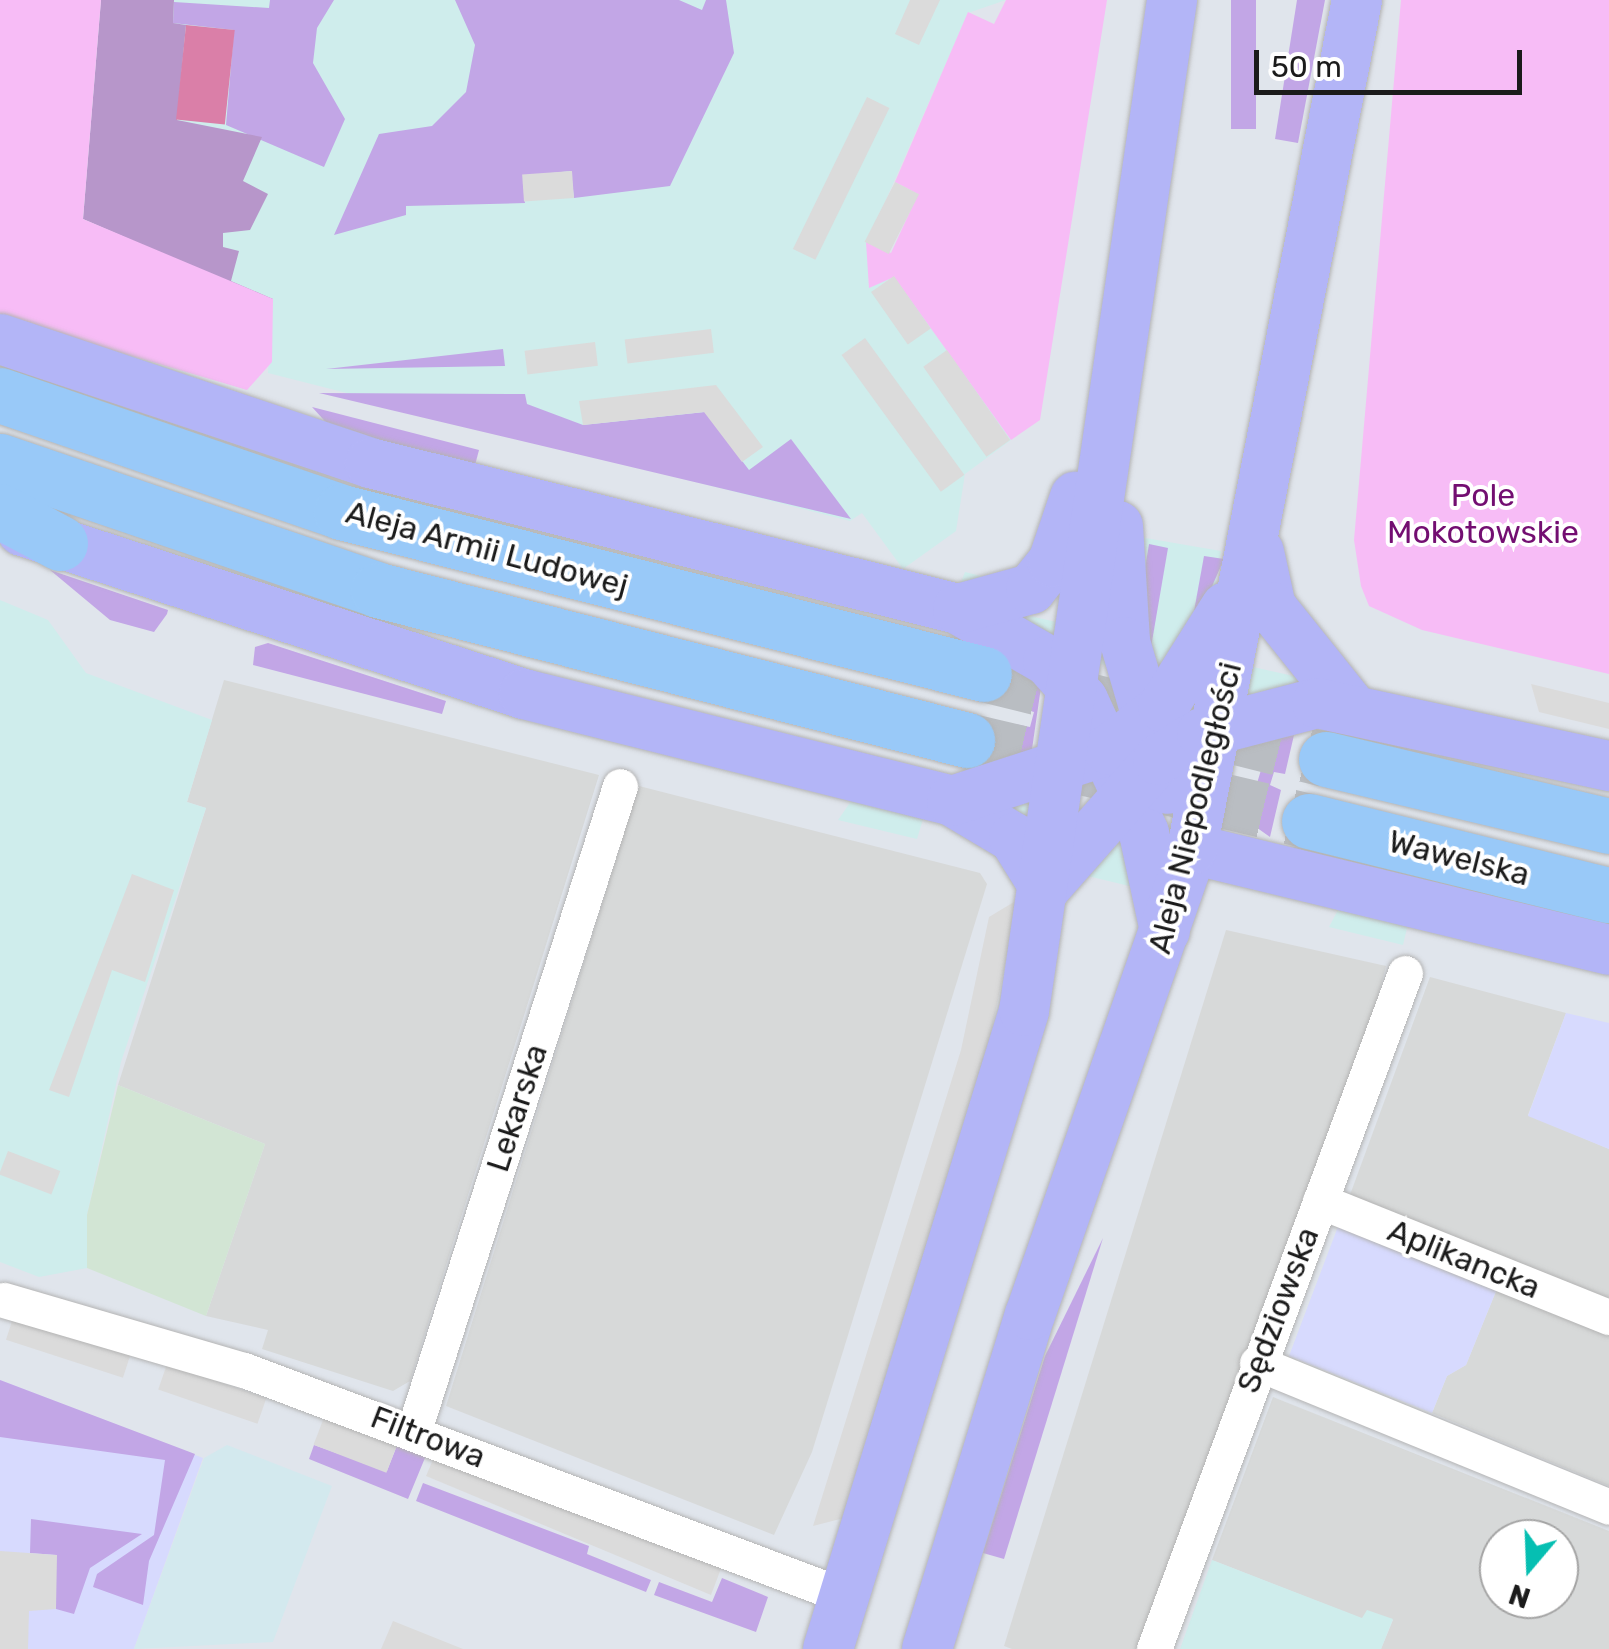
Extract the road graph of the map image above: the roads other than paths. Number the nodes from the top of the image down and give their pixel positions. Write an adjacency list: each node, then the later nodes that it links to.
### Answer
1 (1172, 0): 4 (main road)
2 (1357, 0): 9 (main road, Aleja Niepodległości)
3 (0, 339): 11 (main road)
4 (1114, 385): 11 (main road); 13 (main road); 17 (main road)
5 (0, 395): 12 (main road, Aleja Armii Ludowej)
6 (0, 461): 16 (main road, Aleja Armii Ludowej)
7 (0, 511): 10 (main road)
8 (0, 524): 10 (main road)
9 (1259, 536): 14 (main road); 15 (main road, Aleja Niepodległości); 17 (main road)
10 (60, 542): 22 (main road)
11 (958, 609): 13 (main road)
12 (984, 674)
13 (1072, 686): 17 (main road); 20 (main road)
14 (1348, 703): 15 (main road); 19 (main road)
15 (1218, 729): 17 (main road); 25 (main road, Aleja Niepodległości)
16 (967, 740)
17 (1135, 756): 20 (main road); 25 (main road); 26 (main road); 28 (main road)
18 (1326, 759): 24 (main road, Wawelska)
19 (1609, 766)
20 (1060, 773): 22 (main road); 26 (main road)
21 (620, 786): 35 (street, Lekarska)
22 (952, 801): 26 (main road)
23 (1309, 820): 27 (main road, Wawelska)
24 (1609, 826)
25 (1192, 849): 28 (main road, Aleja Niepodległości); 29 (main road)
26 (1044, 888): 37 (main road)
27 (1609, 894)
28 (1166, 936): 39 (main road, Aleja Niepodległości)
29 (1609, 950)
30 (1405, 973): 31 (street, Sędziowska)
31 (1320, 1202): 33 (street, Aplikancka); 34 (street, Sędziowska)
32 (4, 1300): 35 (street, Filtrowa)
33 (1609, 1316)
34 (1258, 1363): 36 (street); 40 (street, Sędziowska)
35 (414, 1430): 37 (street, Filtrowa)
36 (1609, 1508)
37 (844, 1596): 38 (main road)
38 (828, 1649)
39 (927, 1649)
40 (1154, 1649)

